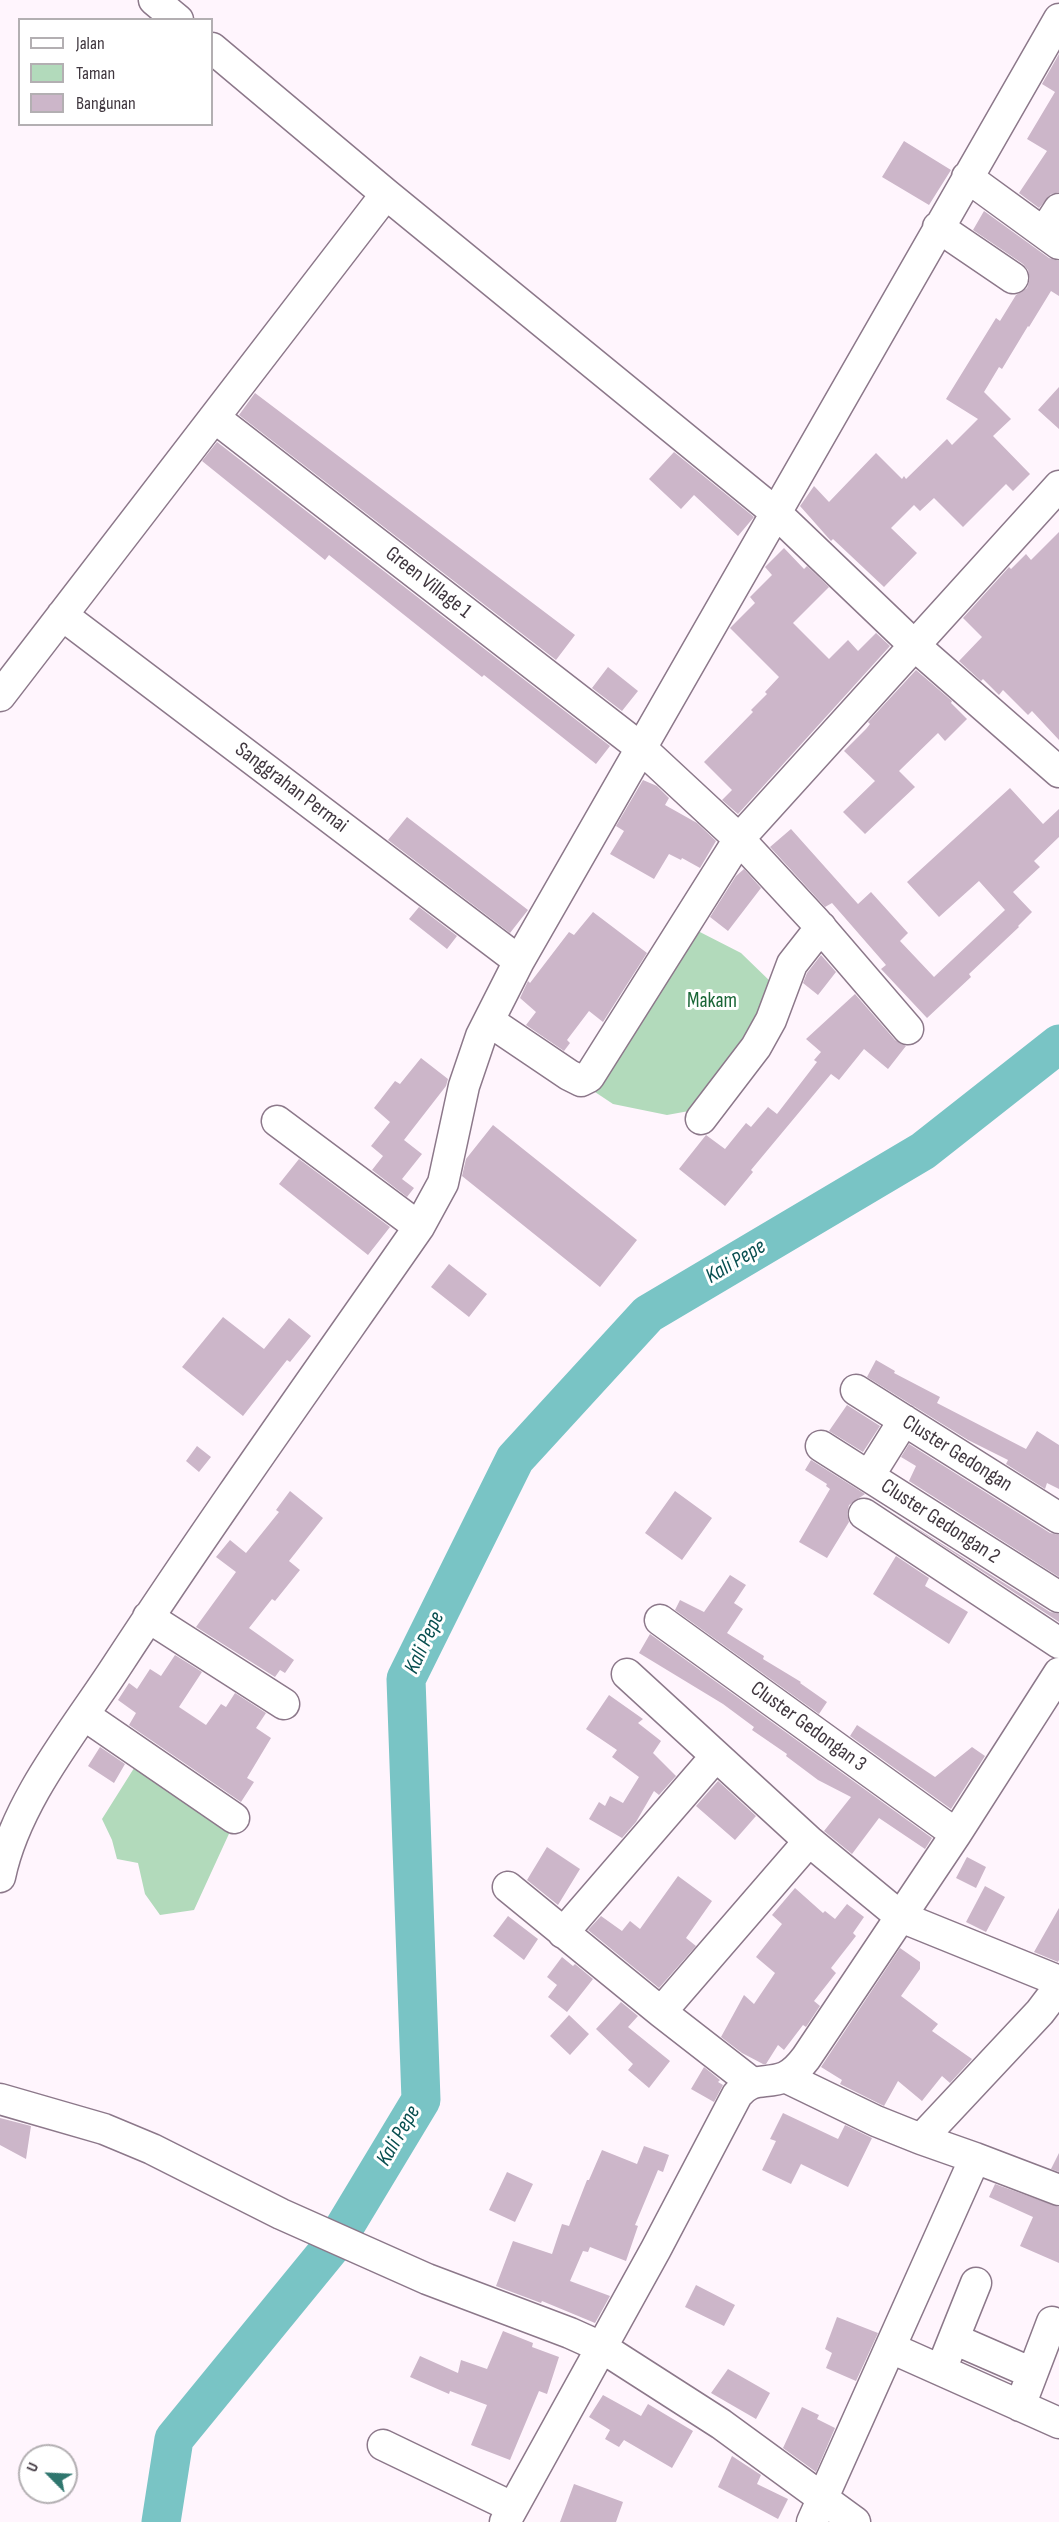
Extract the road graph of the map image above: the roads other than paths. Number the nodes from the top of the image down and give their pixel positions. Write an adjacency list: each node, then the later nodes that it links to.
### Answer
1 (154, 0): 2 (street)
2 (175, 18)
3 (1059, 19): 5 (street)
4 (213, 49): 6 (street)
5 (967, 177): 7 (street); 8 (street)
6 (386, 194): 10 (street); 12 (street)
7 (938, 227): 9 (street); 12 (street)
8 (1054, 229)
9 (1013, 278)
10 (215, 418): 13 (street); 16 (street, Green Village 1)
11 (1059, 486): 14 (street)
12 (775, 512): 14 (street); 16 (street)
13 (62, 615): 15 (street); 20 (street, Sanggrahan Permai)
14 (914, 645): 17 (street); 18 (street)
15 (0, 696)
16 (641, 748): 18 (street, Green Village 1); 20 (street)
17 (1059, 772)
18 (739, 839): 19 (street, Green Village 1); 21 (street)
19 (821, 927): 22 (street, Green Village 1); 23 (street)
20 (519, 961): 21 (street)
21 (489, 1021): 25 (street)
22 (908, 1029)
23 (701, 1119)
24 (277, 1121): 25 (street)
25 (419, 1227): 33 (street)
26 (856, 1390): 27 (street, Cluster Gedongan)
27 (904, 1420): 29 (street); 31 (street, Cluster Gedongan)
28 (821, 1446): 29 (street, Cluster Gedongan 2)
29 (869, 1476): 32 (street, Cluster Gedongan 2)
30 (864, 1514): 35 (street)
31 (1059, 1518)
32 (1059, 1598)
33 (148, 1617): 38 (street); 39 (street)
34 (660, 1620): 42 (street, Cluster Gedongan 3)
35 (1059, 1643)
36 (1059, 1673): 42 (street)
37 (627, 1674): 40 (street)
38 (284, 1704)
39 (84, 1715): 41 (street); 44 (street)
40 (716, 1756): 43 (street); 47 (street)
41 (234, 1818)
42 (956, 1834): 46 (street)
43 (809, 1841): 46 (street); 50 (street)
44 (0, 1876)
45 (508, 1887): 47 (street)
46 (901, 1917): 48 (street); 51 (street)
47 (563, 1933): 50 (street)
48 (1059, 1981)
49 (1059, 1987): 54 (street)
50 (661, 2013): 52 (street)
51 (785, 2077): 52 (street); 54 (street)
52 (751, 2082): 60 (street)
53 (0, 2099): 60 (street)
54 (921, 2139): 55 (street)
55 (975, 2158): 56 (street); 61 (street)
56 (1059, 2190)
57 (976, 2283): 59 (street)
58 (1052, 2322): 63 (street)
59 (954, 2339): 62 (street); 63 (street)
60 (601, 2347): 67 (street); 68 (street)
61 (891, 2348): 62 (street); 67 (street)
62 (941, 2370): 64 (street)
63 (1032, 2373): 64 (street)
64 (1020, 2406): 65 (street)
65 (1059, 2423)
66 (383, 2445): 68 (street)
67 (817, 2511): 69 (street)
68 (509, 2514)
69 (855, 2522)

